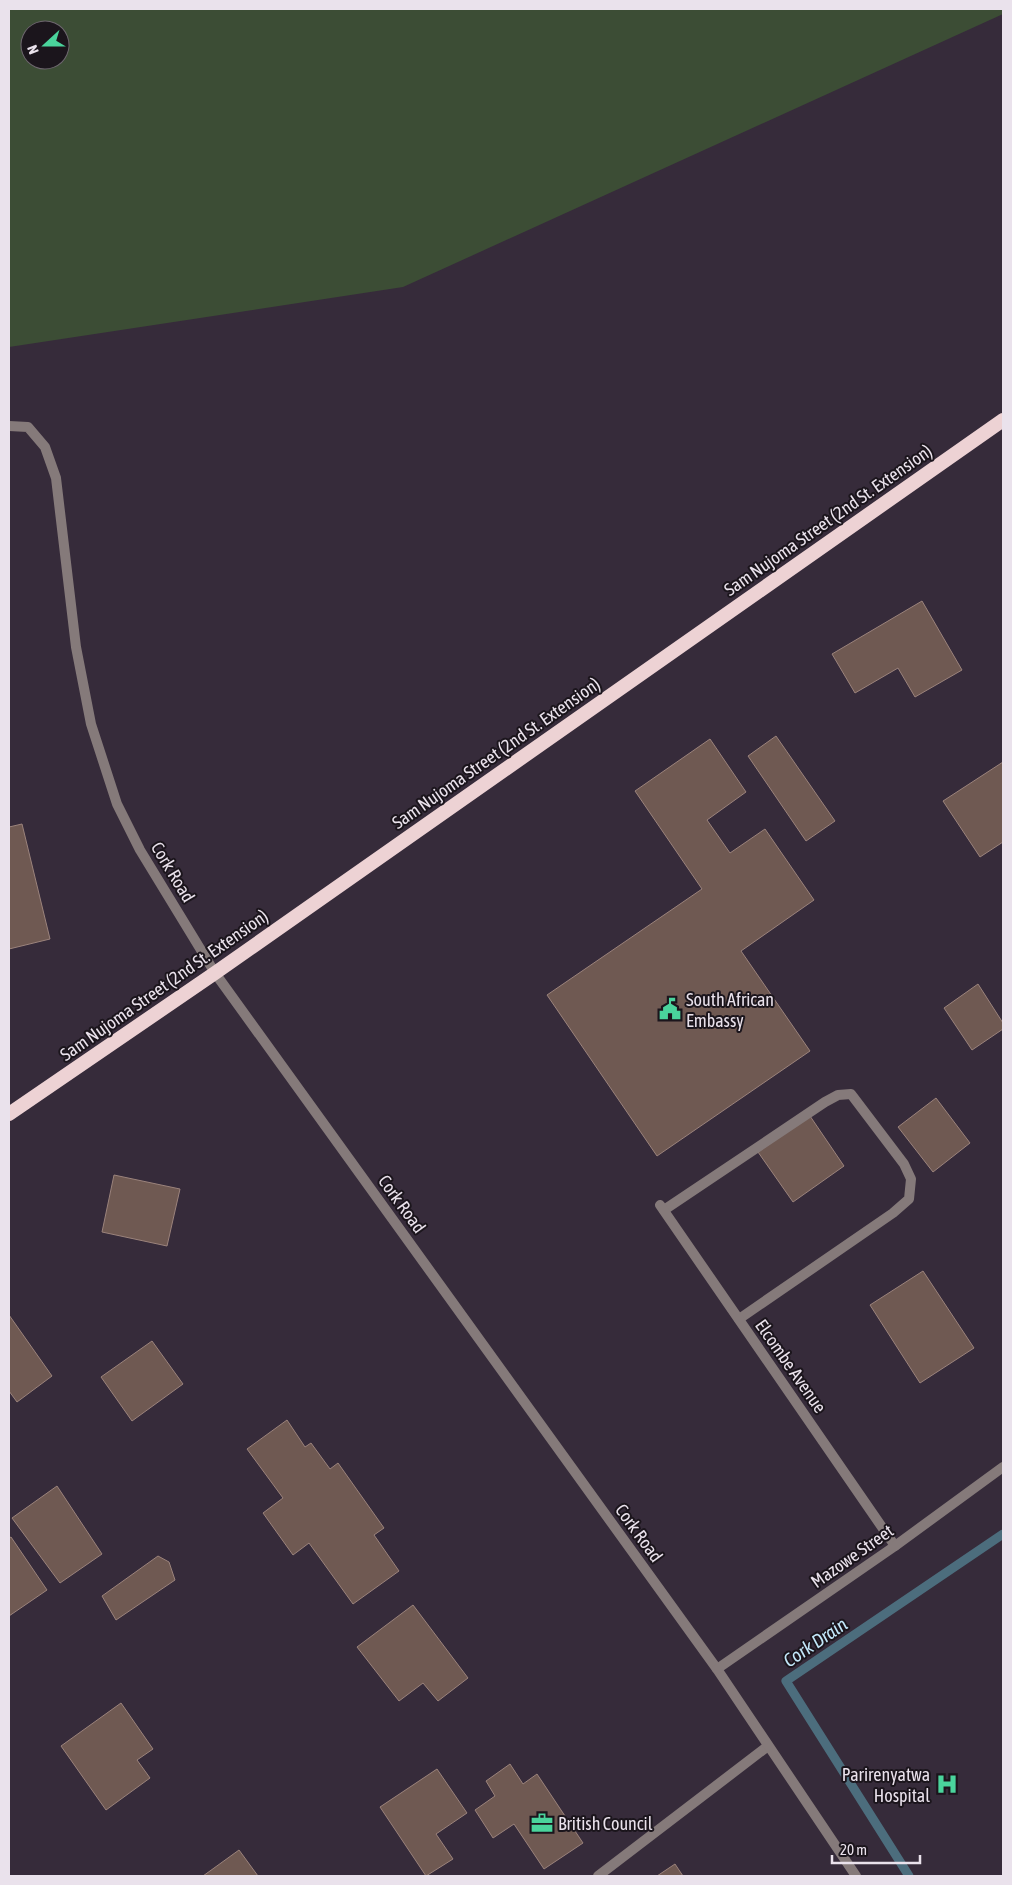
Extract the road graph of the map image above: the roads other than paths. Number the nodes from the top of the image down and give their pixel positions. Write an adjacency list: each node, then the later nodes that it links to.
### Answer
1 (1003, 420): 3 (highway, Sam Nujoma Street (2nd St. Extension))
2 (9, 426): 3 (street, Cork Road)
3 (215, 973): 4 (highway, Sam Nujoma Street (2nd St. Extension)); 8 (street, Cork Road)
4 (9, 1114)
5 (739, 1319): 5 (street, Elcombe Avenue); 7 (street, Elcombe Avenue)
6 (1003, 1467): 7 (street, Mazowe Street)
7 (895, 1546): 8 (street, Mazowe Street)
8 (717, 1669): 9 (street, Cork Road)
9 (768, 1746): 10 (street); 11 (street, Cork Road)
10 (598, 1876)
11 (856, 1876)

